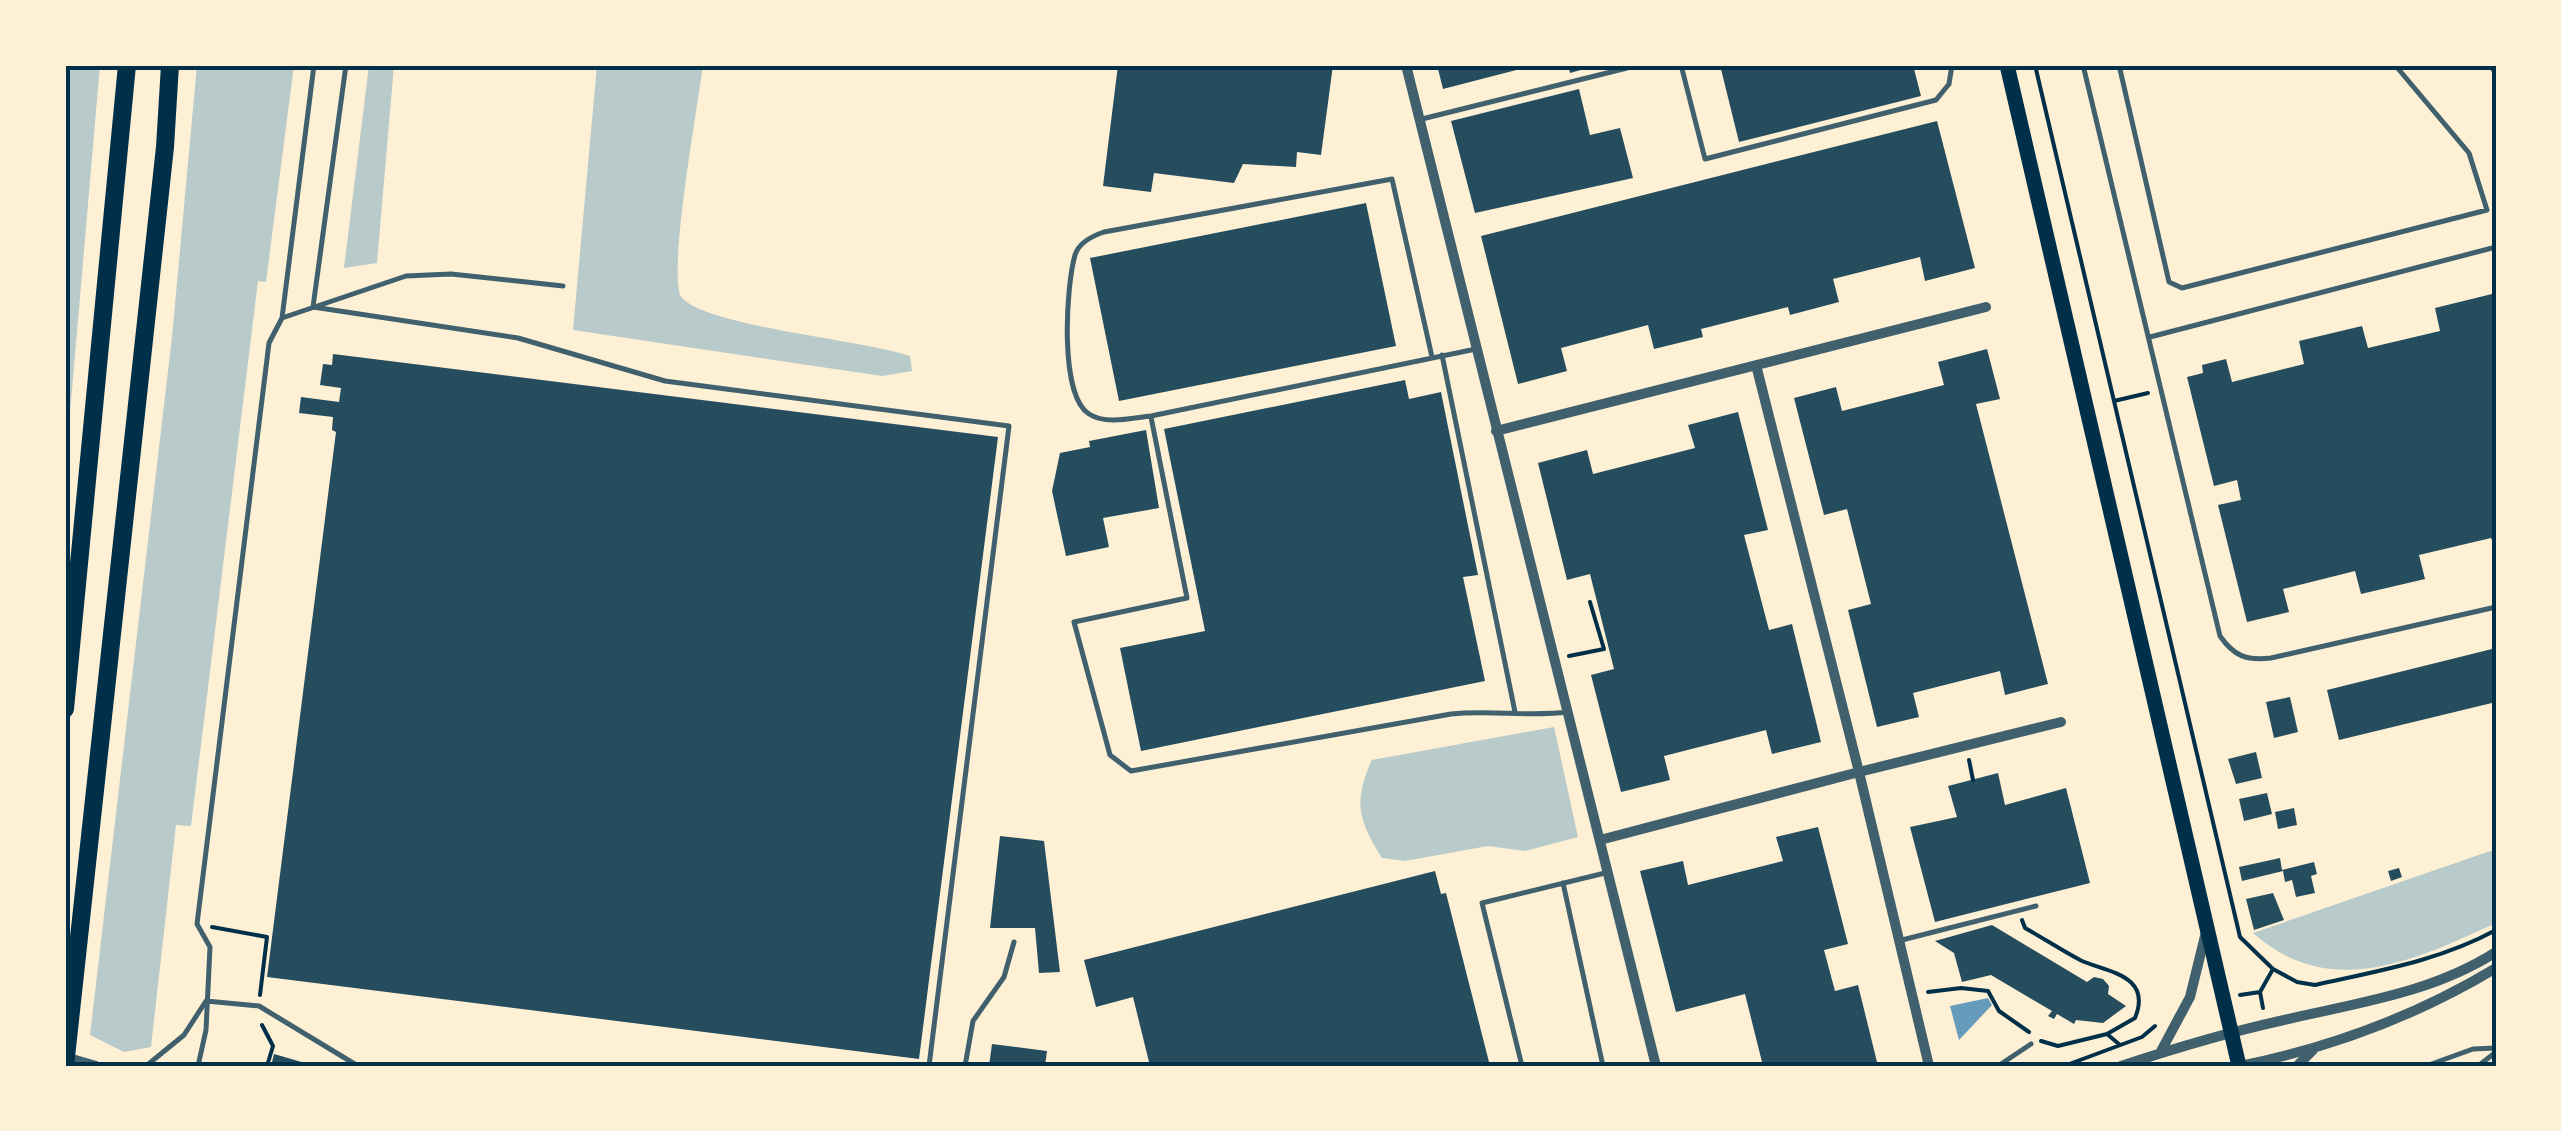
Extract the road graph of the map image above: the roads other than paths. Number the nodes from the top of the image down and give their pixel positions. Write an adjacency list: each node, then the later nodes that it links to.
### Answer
1 (127, 65): 27 (highway)
2 (170, 65): 48 (highway)
3 (314, 65): 18 (lane)
4 (346, 65): 16 (lane)
5 (1406, 65): 13 (street)
6 (1680, 65): 7 (lane)
7 (1952, 65)
8 (2007, 65): 36 (main road)
9 (2083, 65): 19 (lane)
10 (2118, 65): 11 (lane)
11 (2396, 65)
12 (1627, 68): 13 (lane)
13 (1419, 120): 20 (street)
14 (2496, 247): 19 (lane)
15 (563, 286): 16 (lane)
16 (313, 307): 18 (lane); 53 (lane)
17 (1986, 307): 23 (street)
18 (282, 318): 41 (lane)
19 (2150, 337): 26 (lane)
20 (1476, 349): 21 (lane); 25 (street)
21 (1442, 356): 22 (lane); 28 (lane)
22 (1432, 357): 24 (lane); 24 (lane)
23 (1756, 365): 25 (street); 31 (street)
24 (1150, 416): 28 (lane)
25 (1496, 431): 29 (street)
26 (2496, 607)
27 (65, 709)
28 (1515, 712): 29 (lane)
29 (1568, 712): 32 (street)
30 (2060, 722): 31 (street)
31 (1859, 772): 32 (street); 37 (street)
32 (1600, 840): 33 (street)
33 (1608, 872): 34 (lane); 57 (street)
34 (1563, 882): 55 (lane); 56 (lane)
35 (2036, 906): 37 (lane)
36 (2207, 926): 42 (main road); 46 (street)
37 (1899, 941): 58 (street)
38 (1014, 942): 54 (lane)
39 (2496, 952): 42 (street)
40 (2496, 968): 44 (street)
41 (206, 1000): 50 (lane); 51 (lane); 52 (lane)
42 (2231, 1032): 46 (street); 61 (main road)
43 (2031, 1044): 59 (lane)
44 (2317, 1046): 61 (street); 62 (street)
45 (2496, 1050): 63 (lane); 64 (lane)
46 (2160, 1053): 60 (street)
47 (65, 1057): 49 (street)
48 (65, 1066)
49 (96, 1066)
50 (146, 1066)
51 (198, 1066)
52 (358, 1066)
53 (929, 1066)
54 (965, 1066)
55 (1522, 1066)
56 (1603, 1066)
57 (1656, 1066)
58 (1929, 1066)
59 (1998, 1066)
60 (2121, 1066)
61 (2240, 1066)
62 (2297, 1066)
63 (2426, 1066)
64 (2478, 1066)

